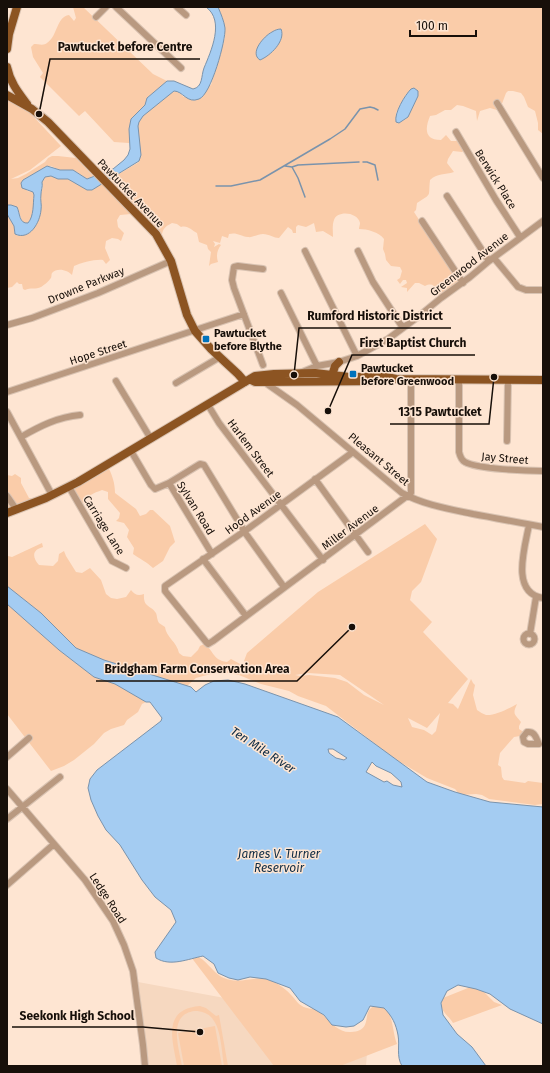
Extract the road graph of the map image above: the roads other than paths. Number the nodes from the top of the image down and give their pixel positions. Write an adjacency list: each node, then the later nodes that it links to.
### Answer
1 (17, 7): 7 (main road)
2 (106, 7): 6 (street)
3 (116, 7): 10 (street)
4 (177, 7): 5 (street)
5 (186, 15)
6 (96, 16)
7 (8, 35): 8 (main road)
8 (7, 49)
9 (7, 67): 13 (main road)
10 (181, 68)
11 (7, 95): 13 (main road, Pawtucket Avenue)
12 (497, 103): 15 (street)
13 (32, 109): 23 (main road, Pawtucket Avenue)
14 (456, 132): 19 (street, Berwick Place)
15 (543, 178)
16 (447, 196): 22 (street)
17 (422, 221): 25 (street)
18 (543, 221): 19 (street, Greenwood Avenue)
19 (520, 237): 22 (street, Greenwood Avenue)
20 (305, 251): 33 (street)
21 (358, 251): 30 (street)
22 (491, 259): 25 (street, Greenwood Avenue); 26 (street)
23 (172, 261): 29 (street, Drowne Parkway); 31 (main road, Pawtucket Avenue)
24 (263, 269): 28 (street)
25 (462, 283): 30 (street, Greenwood Avenue)
26 (543, 290)
27 (281, 293): 36 (street)
28 (244, 314): 31 (street, Hope Street); 35 (street)
29 (7, 325)
30 (404, 328): 33 (street, Greenwood Avenue)
31 (194, 331): 32 (main road, Pawtucket Avenue); 48 (street, Hope Street)
32 (220, 356): 44 (main road, Pawtucket Avenue); 47 (street)
33 (357, 356): 34 (street, Greenwood Avenue)
34 (339, 362): 36 (street, Greenwood Avenue); 38 (main road)
35 (263, 365)
36 (317, 366): 37 (street, Greenwood Avenue)
37 (299, 373): 38 (main road); 44 (main road)
38 (331, 378): 39 (main road); 46 (main road)
39 (411, 380): 40 (main road); 64 (street)
40 (459, 380): 41 (main road); 58 (street, Jay Street)
41 (508, 380): 42 (main road); 55 (street)
42 (543, 380)
43 (116, 381): 54 (street)
44 (248, 381): 45 (main road); 50 (main road)
45 (263, 381): 46 (main road); 49 (street, Pleasant Street)
46 (285, 381): 49 (street)
47 (176, 383)
48 (7, 392)
49 (285, 396): 57 (street, Pleasant Street)
50 (208, 405): 54 (main road); 65 (street, Harlem Street)
51 (7, 412): 53 (street)
52 (80, 415): 53 (street)
53 (21, 437): 62 (street)
54 (151, 439): 56 (main road)
55 (507, 441)
56 (131, 452): 60 (street, Sylvan Road); 61 (main road)
57 (353, 452): 59 (street, Hood Avenue); 64 (street, Pleasant Street)
58 (543, 471)
59 (315, 479): 65 (street, Hood Avenue); 71 (street)
60 (169, 483): 70 (street); 73 (street, Sylvan Road)
61 (69, 487): 62 (main road); 76 (street, Carriage Lane)
62 (52, 495): 66 (main road)
63 (7, 496): 66 (street)
64 (408, 496): 68 (street, Pleasant Street); 71 (street, Miller Avenue)
65 (282, 504): 70 (street, Hood Avenue); 75 (street, Harlem Street)
66 (16, 509): 67 (main road)
67 (7, 513)
68 (529, 525): 69 (street, Pleasant Street); 78 (street)
69 (543, 527)
70 (244, 531): 73 (street, Hood Avenue); 77 (street)
71 (356, 534): 72 (street); 75 (street, Miller Avenue)
72 (368, 552)
73 (212, 554): 74 (street, Hood Avenue)
74 (203, 559): 80 (street); 82 (street, Hood Avenue)
75 (323, 560): 77 (street, Miller Avenue)
76 (126, 568)
77 (284, 587): 80 (street, Miller Avenue)
78 (536, 597): 79 (street); 81 (street)
79 (543, 598)
80 (246, 616): 82 (street, Miller Avenue)
81 (530, 634)
82 (208, 644)
83 (29, 738): 84 (street)
84 (7, 757)
85 (60, 777): 87 (street)
86 (7, 789): 87 (street, Ledge Road)
87 (22, 806): 88 (street); 89 (street, Ledge Road)
88 (7, 819)
89 (54, 844): 90 (street); 91 (street, Ledge Road)
90 (7, 885)
91 (145, 1066)

